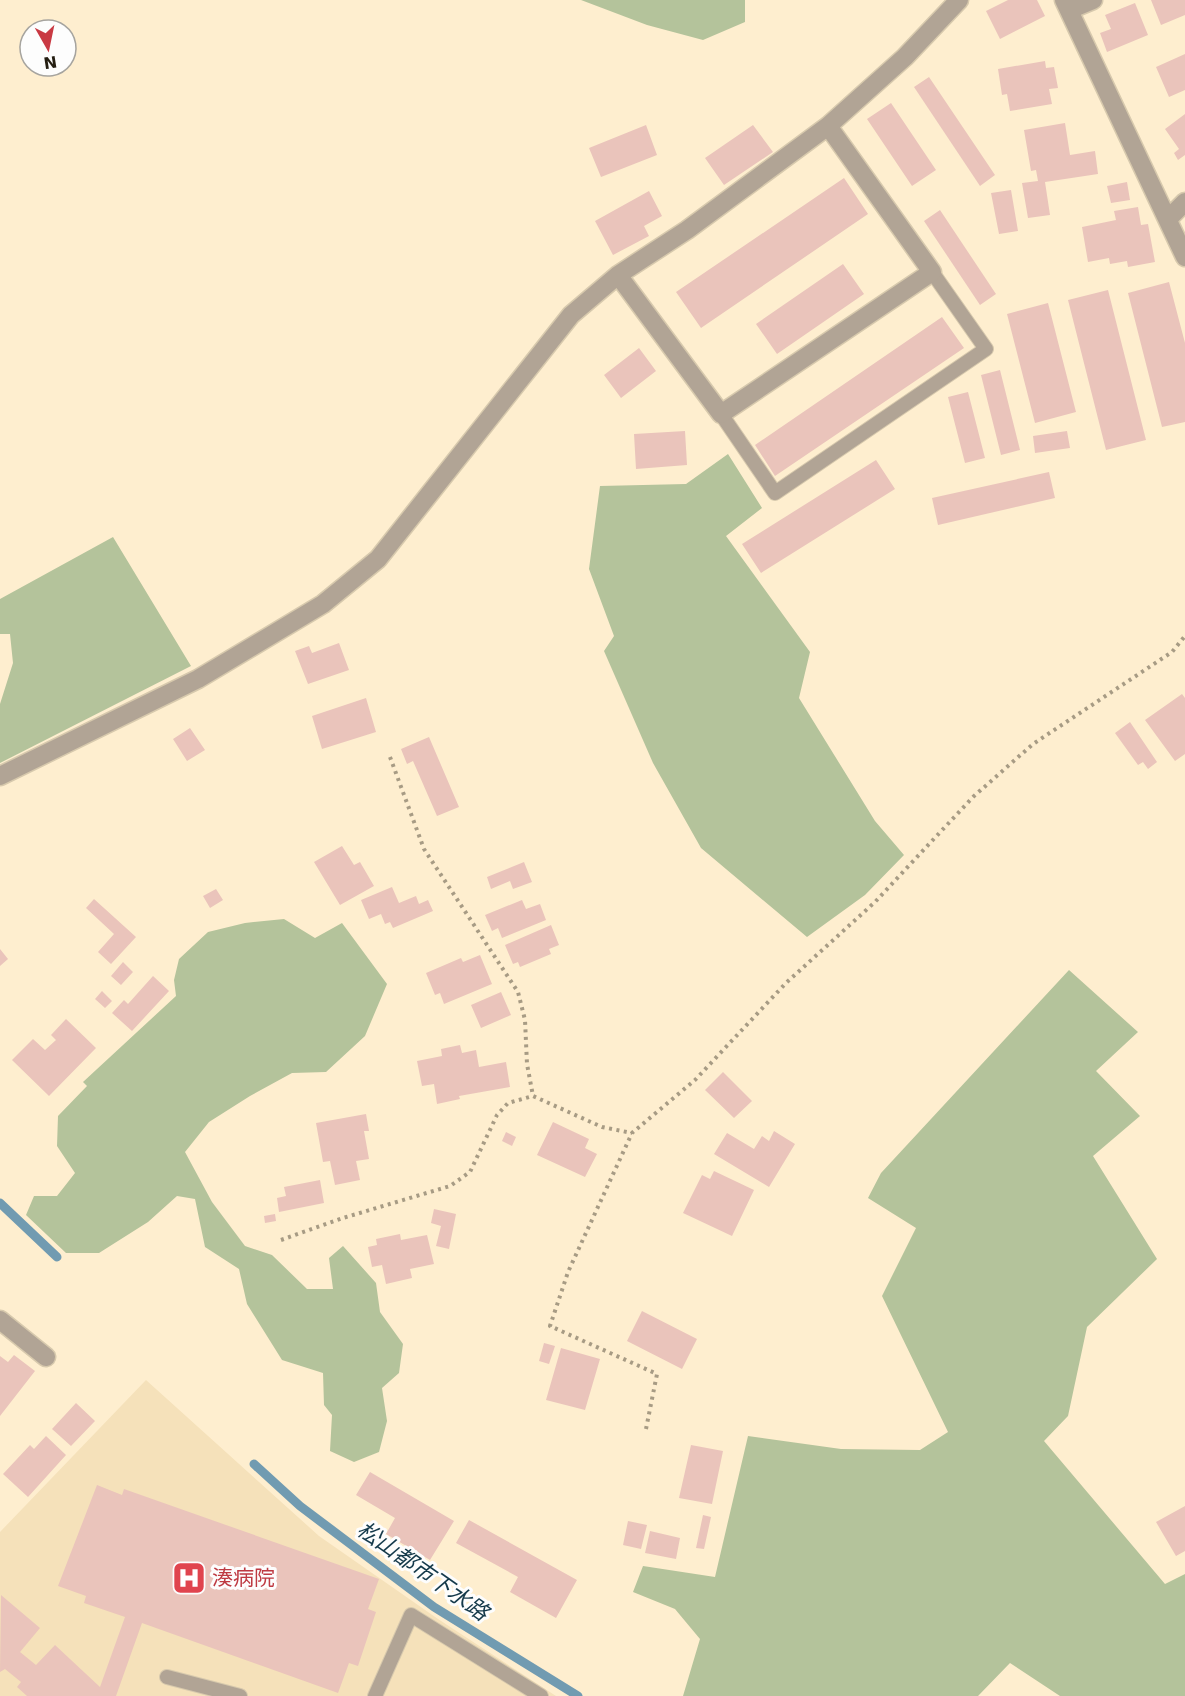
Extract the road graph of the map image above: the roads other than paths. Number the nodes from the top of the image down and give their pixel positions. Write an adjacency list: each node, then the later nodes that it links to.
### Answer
1 (959, 0): 4 (street)
2 (1093, 0): 3 (street)
3 (1066, 5): 6 (street)
4 (828, 126): 8 (street); 9 (street)
5 (1185, 202): 6 (street)
6 (1168, 219): 7 (street)
7 (1185, 257)
8 (932, 272): 10 (street); 10 (lane)
9 (618, 275): 10 (street); 11 (street)
10 (721, 414)
11 (0, 776)
12 (0, 1320): 13 (street)
13 (46, 1357)
14 (167, 1677): 15 (lane)
15 (240, 1696)
16 (375, 1696): 17 (lane)
17 (541, 1696)

